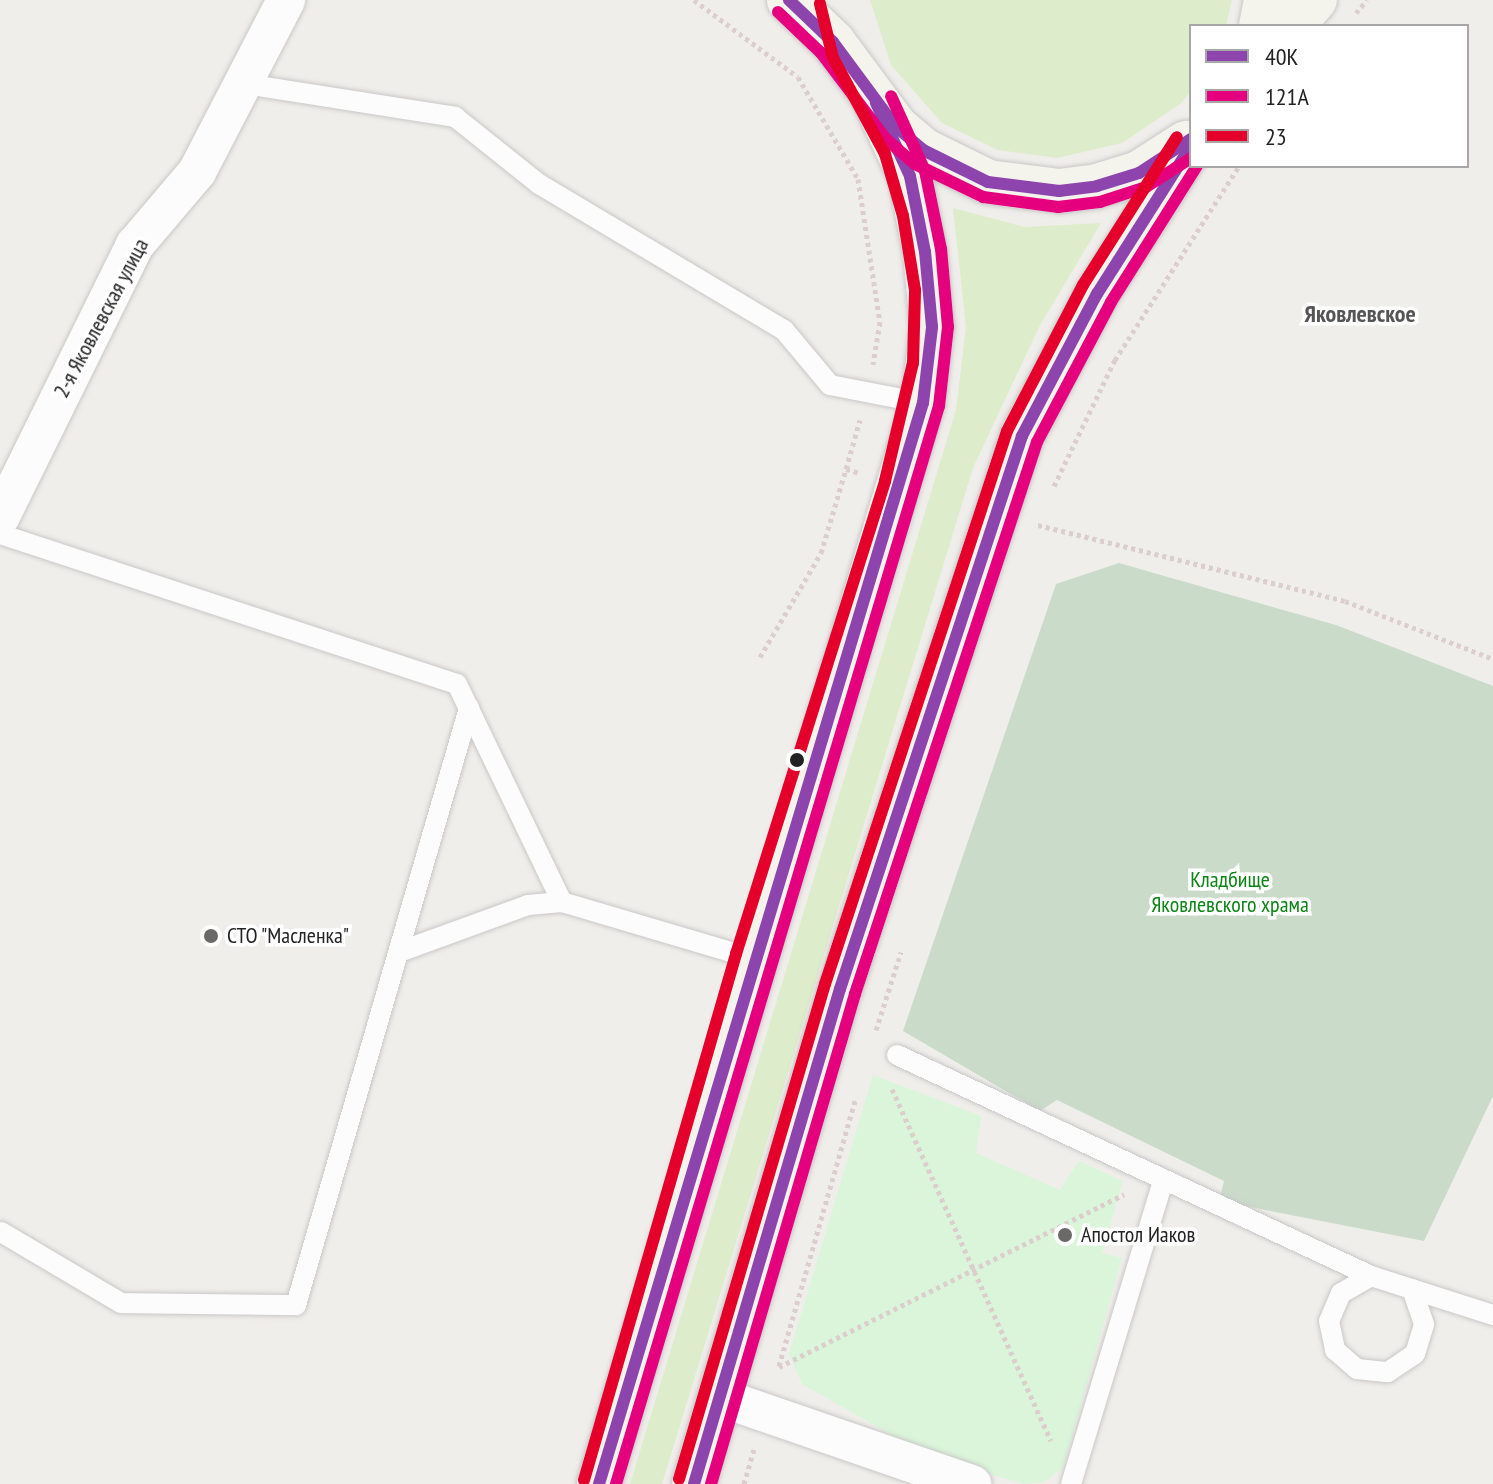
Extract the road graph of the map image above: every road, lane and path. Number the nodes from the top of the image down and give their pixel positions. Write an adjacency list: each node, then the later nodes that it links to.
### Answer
1 (286, 0): 9 (street, 2-я Яковлевская улица)
2 (694, 0): 14 (path)
3 (789, 0): 10 (main road)
4 (836, 0): 10 (main road)
5 (1266, 0): 7 (main road)
6 (1315, 0): 8 (main road)
7 (1261, 24)
8 (1294, 24)
9 (245, 84): 14 (lane); 20 (street, 2-я Яковлевская улица)
10 (869, 92): 11 (main road); 15 (main road)
11 (1189, 140)
12 (1189, 149): 18 (main road)
13 (1238, 168): 17 (path)
14 (868, 392): 15 (lane); 16 (path)
15 (923, 403): 29 (main road)
16 (846, 469)
17 (1050, 496)
18 (995, 514): 21 (path); 40 (main road)
19 (1040, 516): 21 (path)
20 (0, 518)
21 (1037, 525): 23 (path); 24 (path)
22 (0, 534): 25 (lane)
23 (1032, 539)
24 (1493, 659)
25 (469, 708): 26 (lane); 28 (lane)
26 (562, 902): 28 (lane); 29 (lane)
27 (905, 940): 30 (path)
28 (399, 952): 34 (lane)
29 (751, 958): 44 (main road)
30 (872, 1044): 31 (path); 35 (path)
31 (897, 1055): 33 (lane)
32 (859, 1090): 39 (path)
33 (1160, 1179): 35 (path); 36 (lane); 47 (lane)
34 (1, 1232)
35 (975, 1268): 39 (path); 42 (path)
36 (1371, 1276): 37 (lane); 37 (lane)
37 (1412, 1289): 38 (lane)
38 (1493, 1315)
39 (779, 1366): 41 (path)
40 (719, 1397): 41 (street); 45 (main road)
41 (764, 1411): 43 (street); 46 (path)
42 (1057, 1455)
43 (964, 1483)
44 (599, 1484)
45 (694, 1484)
46 (744, 1484)
47 (1071, 1484)

